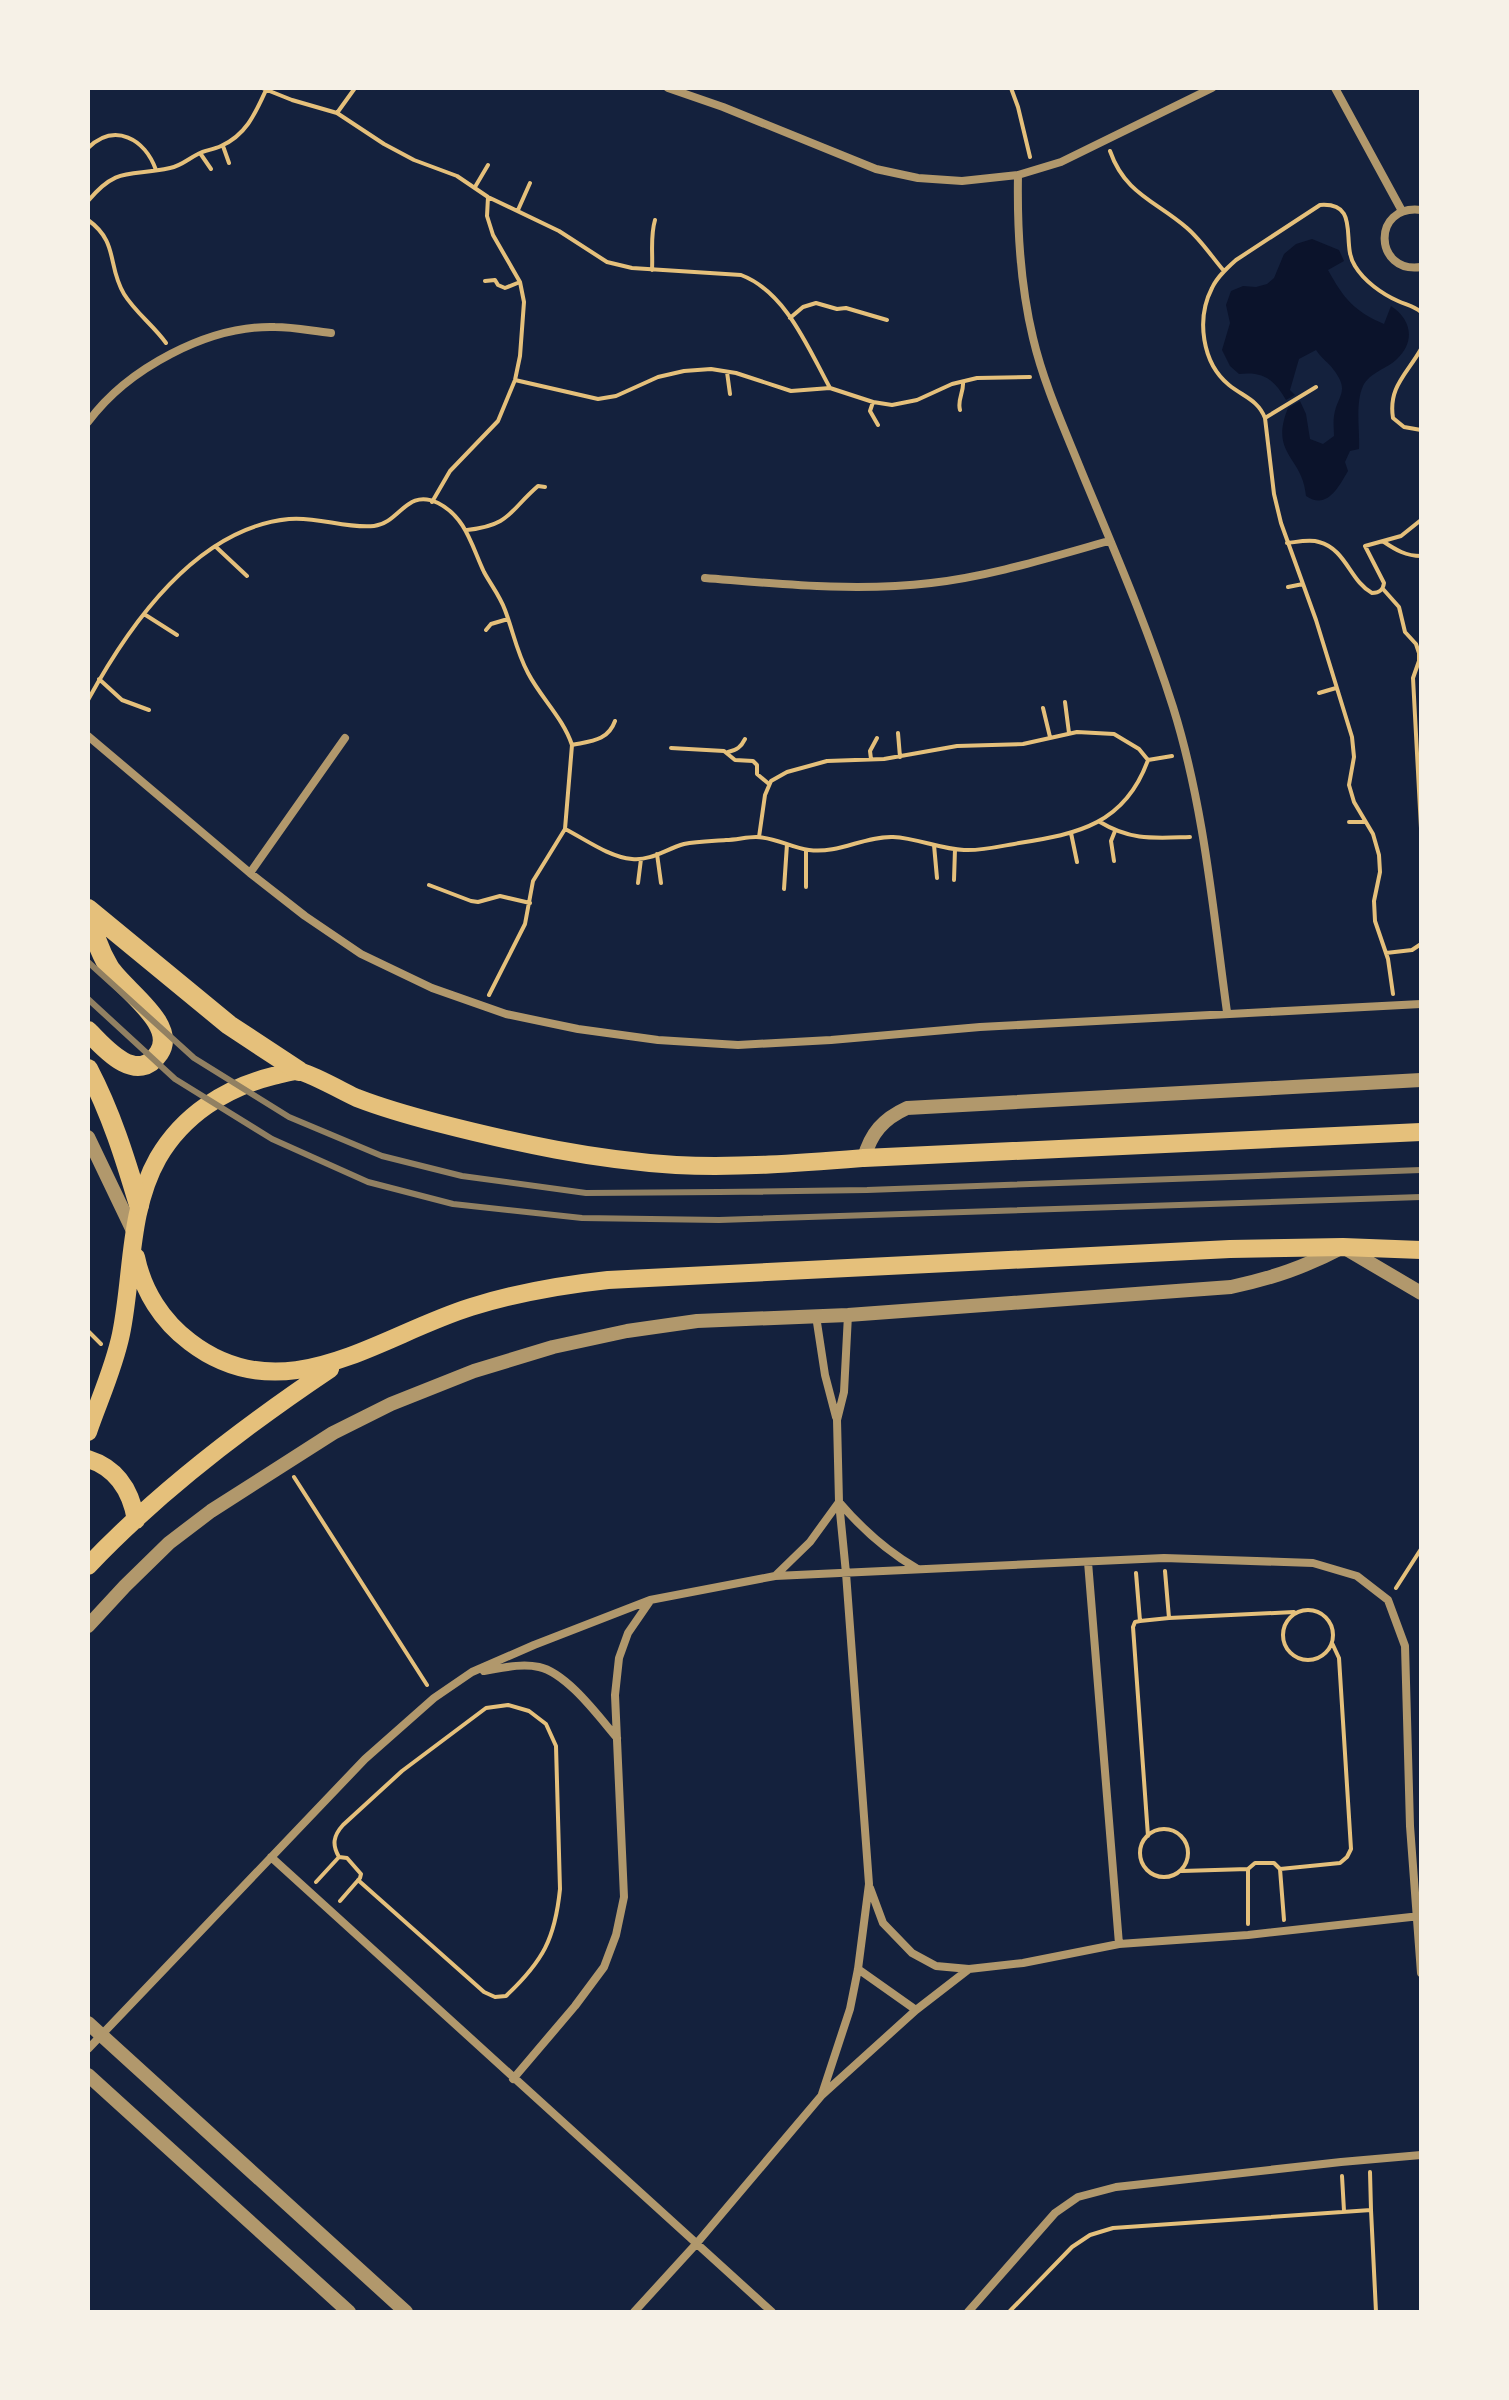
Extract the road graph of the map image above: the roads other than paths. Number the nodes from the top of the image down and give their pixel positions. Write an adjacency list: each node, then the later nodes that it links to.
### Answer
1 (668, 88): 4 (street)
2 (1212, 88): 4 (street)
3 (1335, 88): 6 (street)
4 (1018, 175): 10 (street)
5 (1421, 201): 6 (street)
6 (1412, 210): 7 (street)
7 (1421, 267)
8 (331, 333): 9 (street)
9 (88, 422)
10 (1109, 541): 11 (street); 17 (street)
11 (705, 578)
12 (88, 736): 14 (street)
13 (345, 738): 14 (street)
14 (250, 873): 17 (street)
15 (88, 909): 18 (highway); 20 (highway)
16 (1421, 1004): 17 (street)
17 (1227, 1012)
18 (88, 1031)
19 (88, 1069): 25 (highway)
20 (299, 1071): 24 (main road); 25 (main road)
21 (1421, 1080): 24 (street)
22 (1421, 1132): 24 (main road)
23 (88, 1137): 26 (street)
24 (864, 1158)
25 (139, 1205): 26 (main road)
26 (134, 1240): 32 (main road); 34 (main road)
27 (1343, 1247): 28 (main road); 29 (street); 30 (street); 32 (main road)
28 (1421, 1250)
29 (1421, 1293)
30 (848, 1315): 31 (street); 33 (street)
31 (816, 1316): 33 (street); 44 (street)
32 (349, 1356): 37 (main road)
33 (837, 1420): 36 (street)
34 (88, 1432)
35 (88, 1459): 37 (main road)
36 (839, 1502): 40 (street); 41 (street); 42 (street)
37 (136, 1520): 39 (main road)
38 (1088, 1562): 40 (street); 47 (street); 52 (street)
39 (88, 1566)
40 (916, 1569): 41 (street)
41 (846, 1573): 42 (street); 50 (street)
42 (775, 1576): 43 (street)
43 (650, 1600): 45 (street); 46 (street)
44 (88, 1626)
45 (472, 1672): 46 (street); 49 (street)
46 (617, 1738): 61 (street)
47 (1410, 1826): 48 (street); 51 (street)
48 (1421, 1840)
49 (271, 1857): 58 (street); 61 (street)
50 (869, 1884): 53 (street); 54 (street)
51 (1419, 1916): 52 (street); 55 (street)
52 (1119, 1944): 54 (street)
53 (858, 1969): 56 (street); 62 (street)
54 (969, 1969): 56 (street)
55 (1421, 1973)
56 (916, 2010): 62 (street)
57 (88, 2023): 58 (street)
58 (101, 2034): 59 (street); 66 (street)
59 (88, 2049)
60 (88, 2075): 65 (street)
61 (513, 2079): 64 (street)
62 (822, 2095): 64 (street)
63 (1421, 2155): 69 (street)
64 (697, 2243): 67 (street); 68 (street)
65 (349, 2312)
66 (406, 2312)
67 (634, 2312)
68 (772, 2312)
69 (968, 2312)

